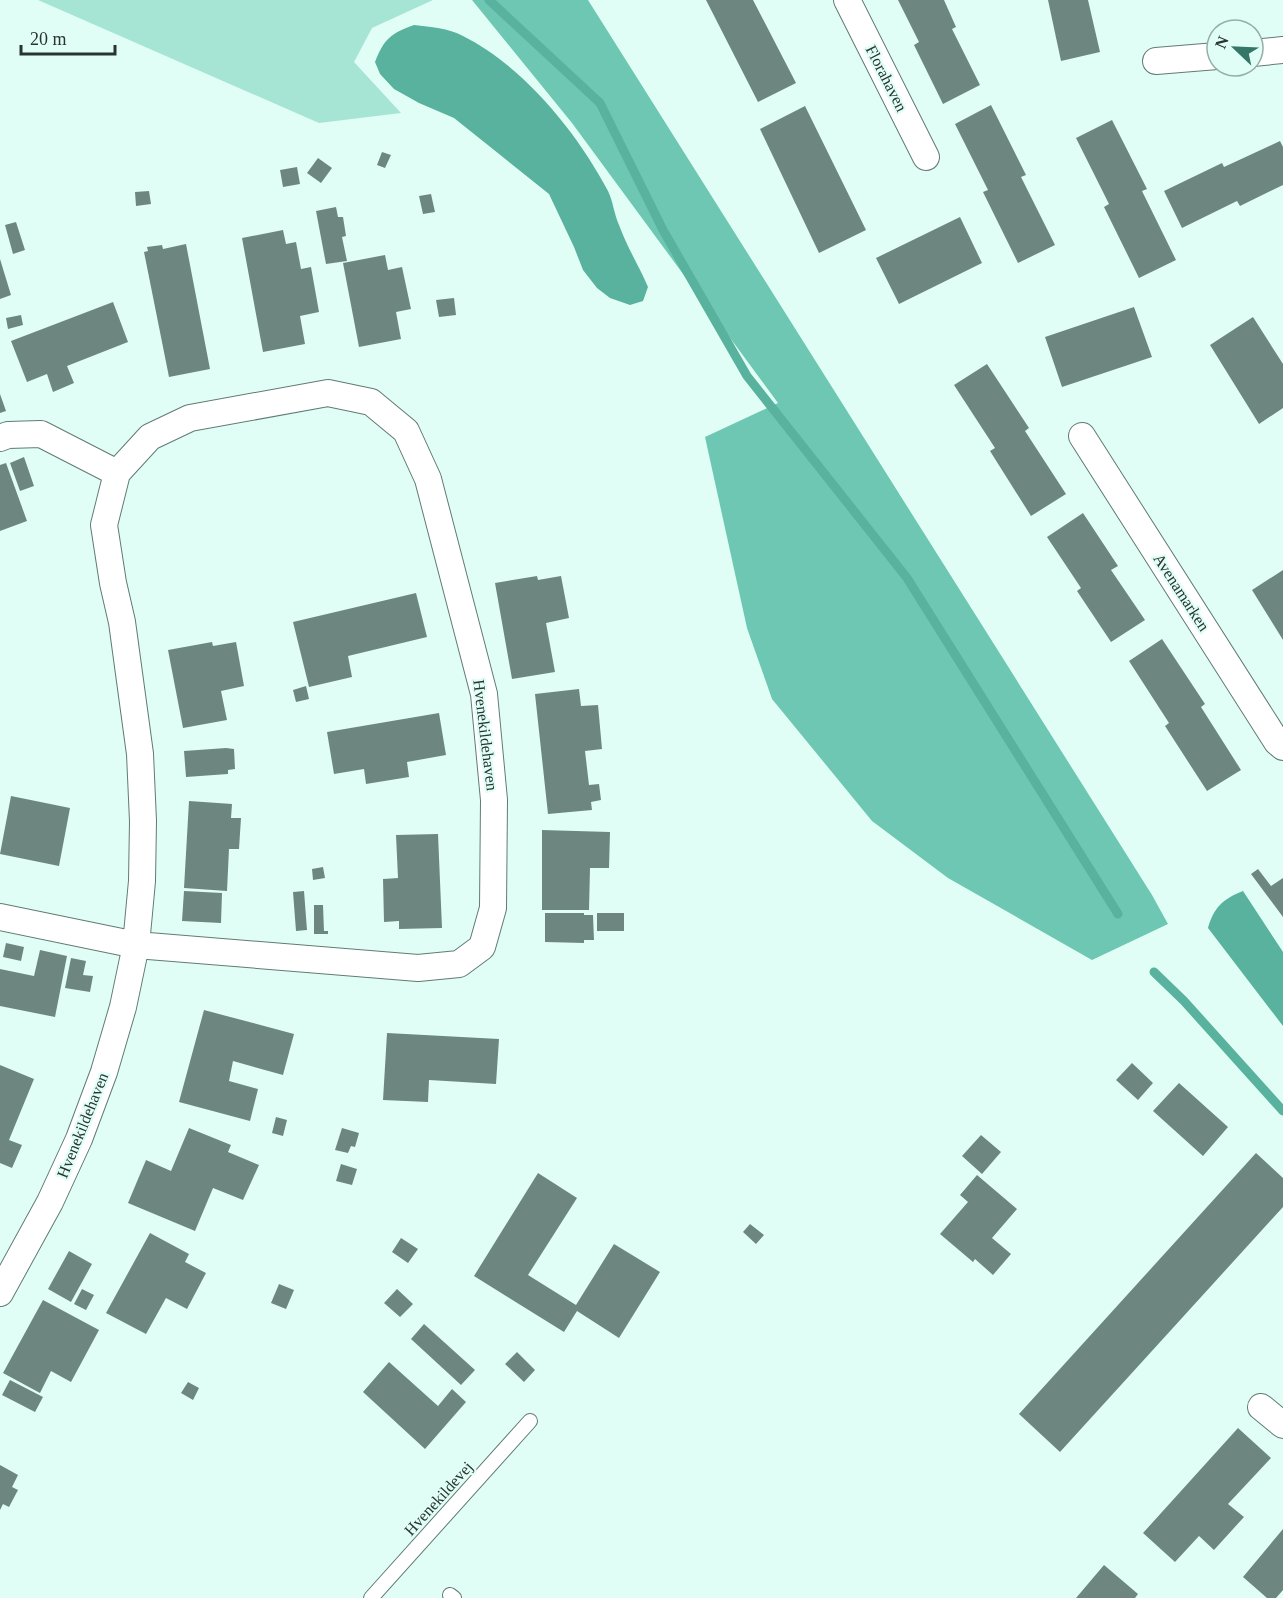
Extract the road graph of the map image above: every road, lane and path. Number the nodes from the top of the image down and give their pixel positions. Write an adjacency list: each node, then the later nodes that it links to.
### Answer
1 (847, 0): 6 (street, Florahaven)
2 (1283, 50): 3 (street)
3 (1265, 52)
4 (1205, 57): 5 (street)
5 (1156, 62)
6 (926, 157)
7 (1082, 436): 10 (street, Avenamarken)
8 (0, 438): 9 (street)
9 (117, 473): 12 (street, Hvenekildehaven); 12 (street, Hvenekildehaven)
10 (1283, 747)
11 (0, 917): 12 (street, Hvenekildehaven)
12 (136, 945): 13 (street, Hvenekildehaven)
13 (0, 1293)
14 (1261, 1407): 16 (street)
15 (530, 1421): 17 (lane, Hvenekildevej)
16 (1283, 1425)
17 (371, 1598)

